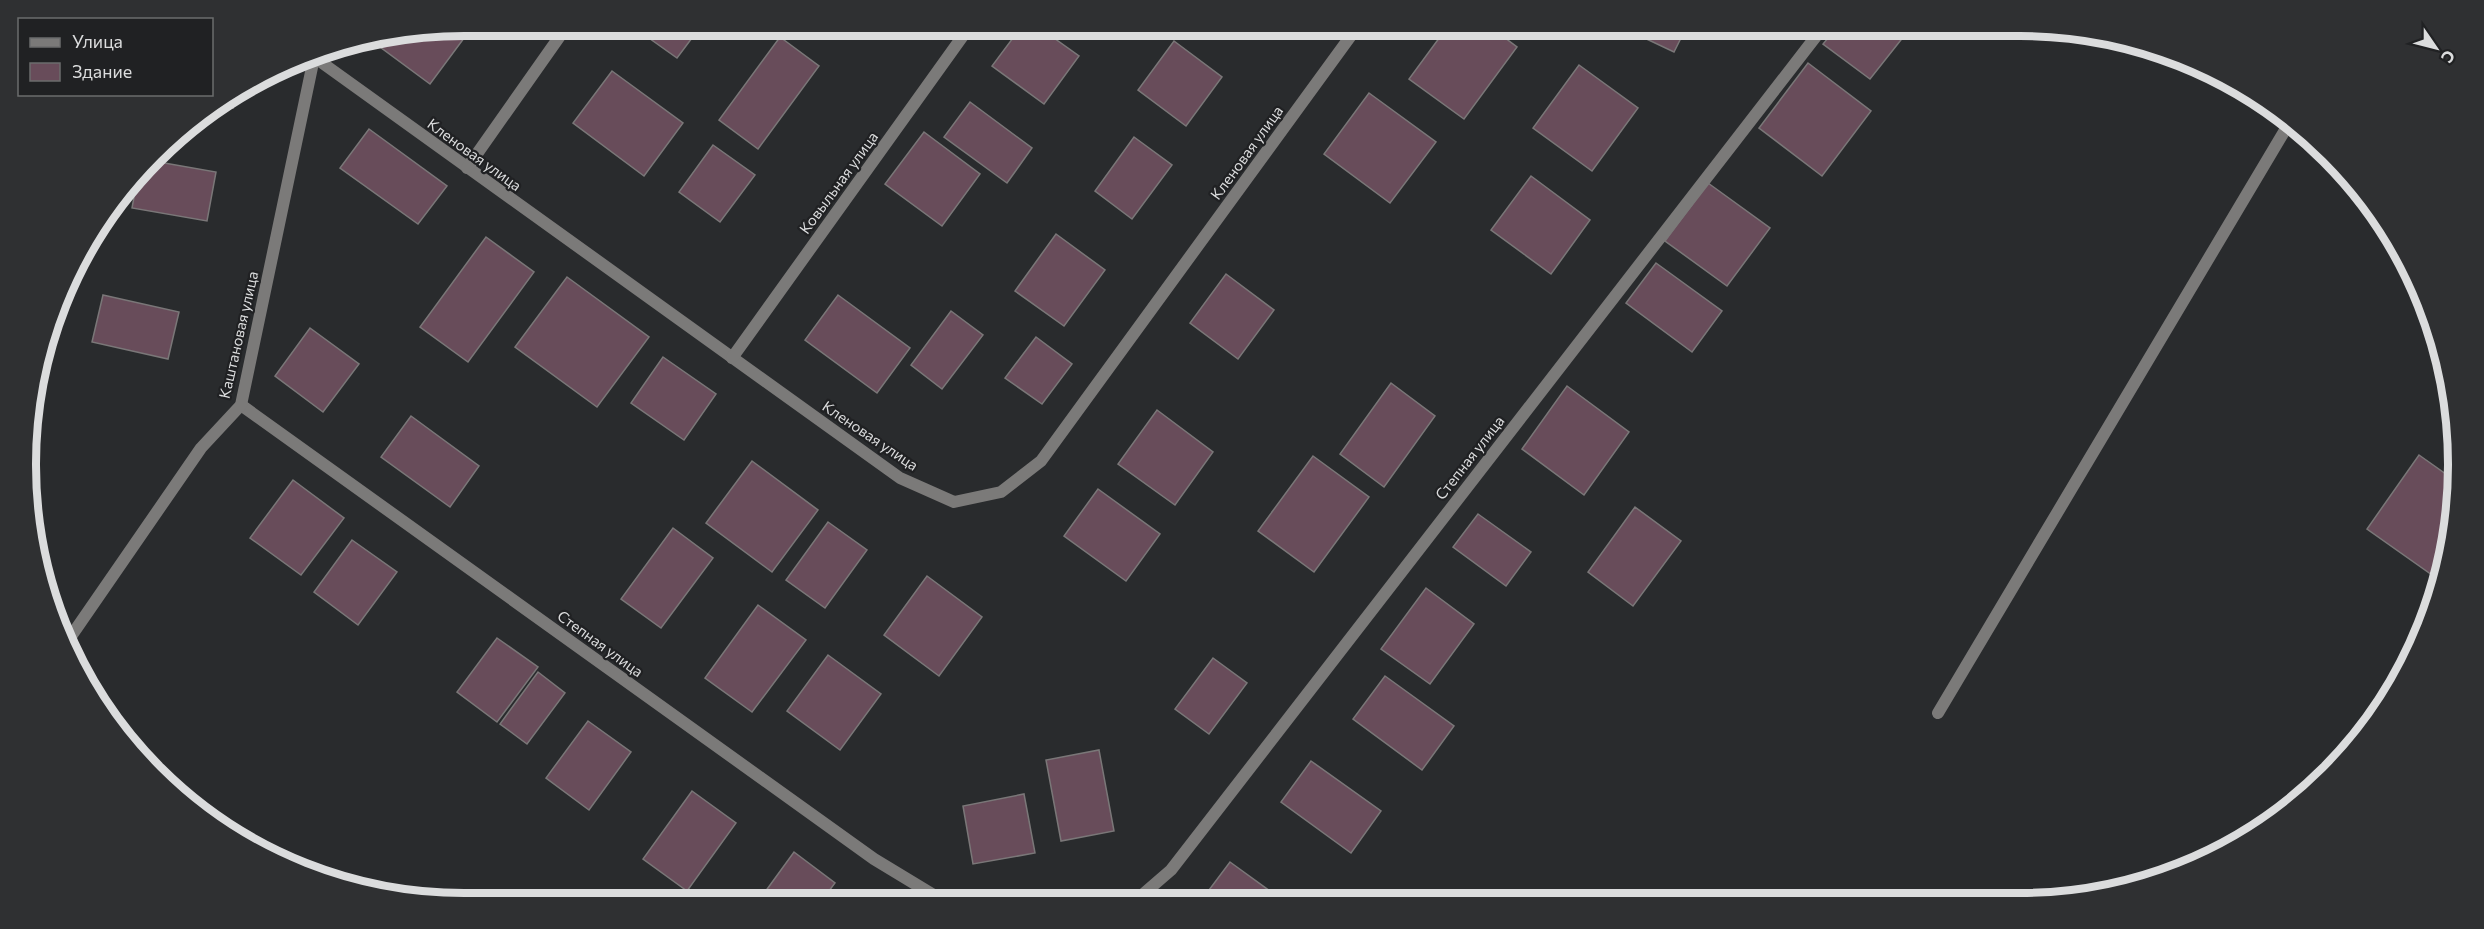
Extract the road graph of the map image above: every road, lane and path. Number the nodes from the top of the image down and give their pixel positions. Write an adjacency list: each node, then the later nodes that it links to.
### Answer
1 (560, 36): 8 (street)
2 (963, 36): 9 (street, Ковыльная улица)
3 (1351, 36): 9 (street, Кленовая улица)
4 (1816, 36): 14 (street, Степная улица)
5 (322, 61): 8 (street, Кленовая улица)
6 (312, 65): 10 (street, Каштановая улица)
7 (2285, 129): 12 (street)
8 (467, 168): 9 (street, Кленовая улица)
9 (732, 358)
10 (241, 405): 11 (street, Каштановая улица); 13 (street, Степная улица)
11 (72, 635)
12 (1938, 713)
13 (930, 893)
14 (1144, 893)

